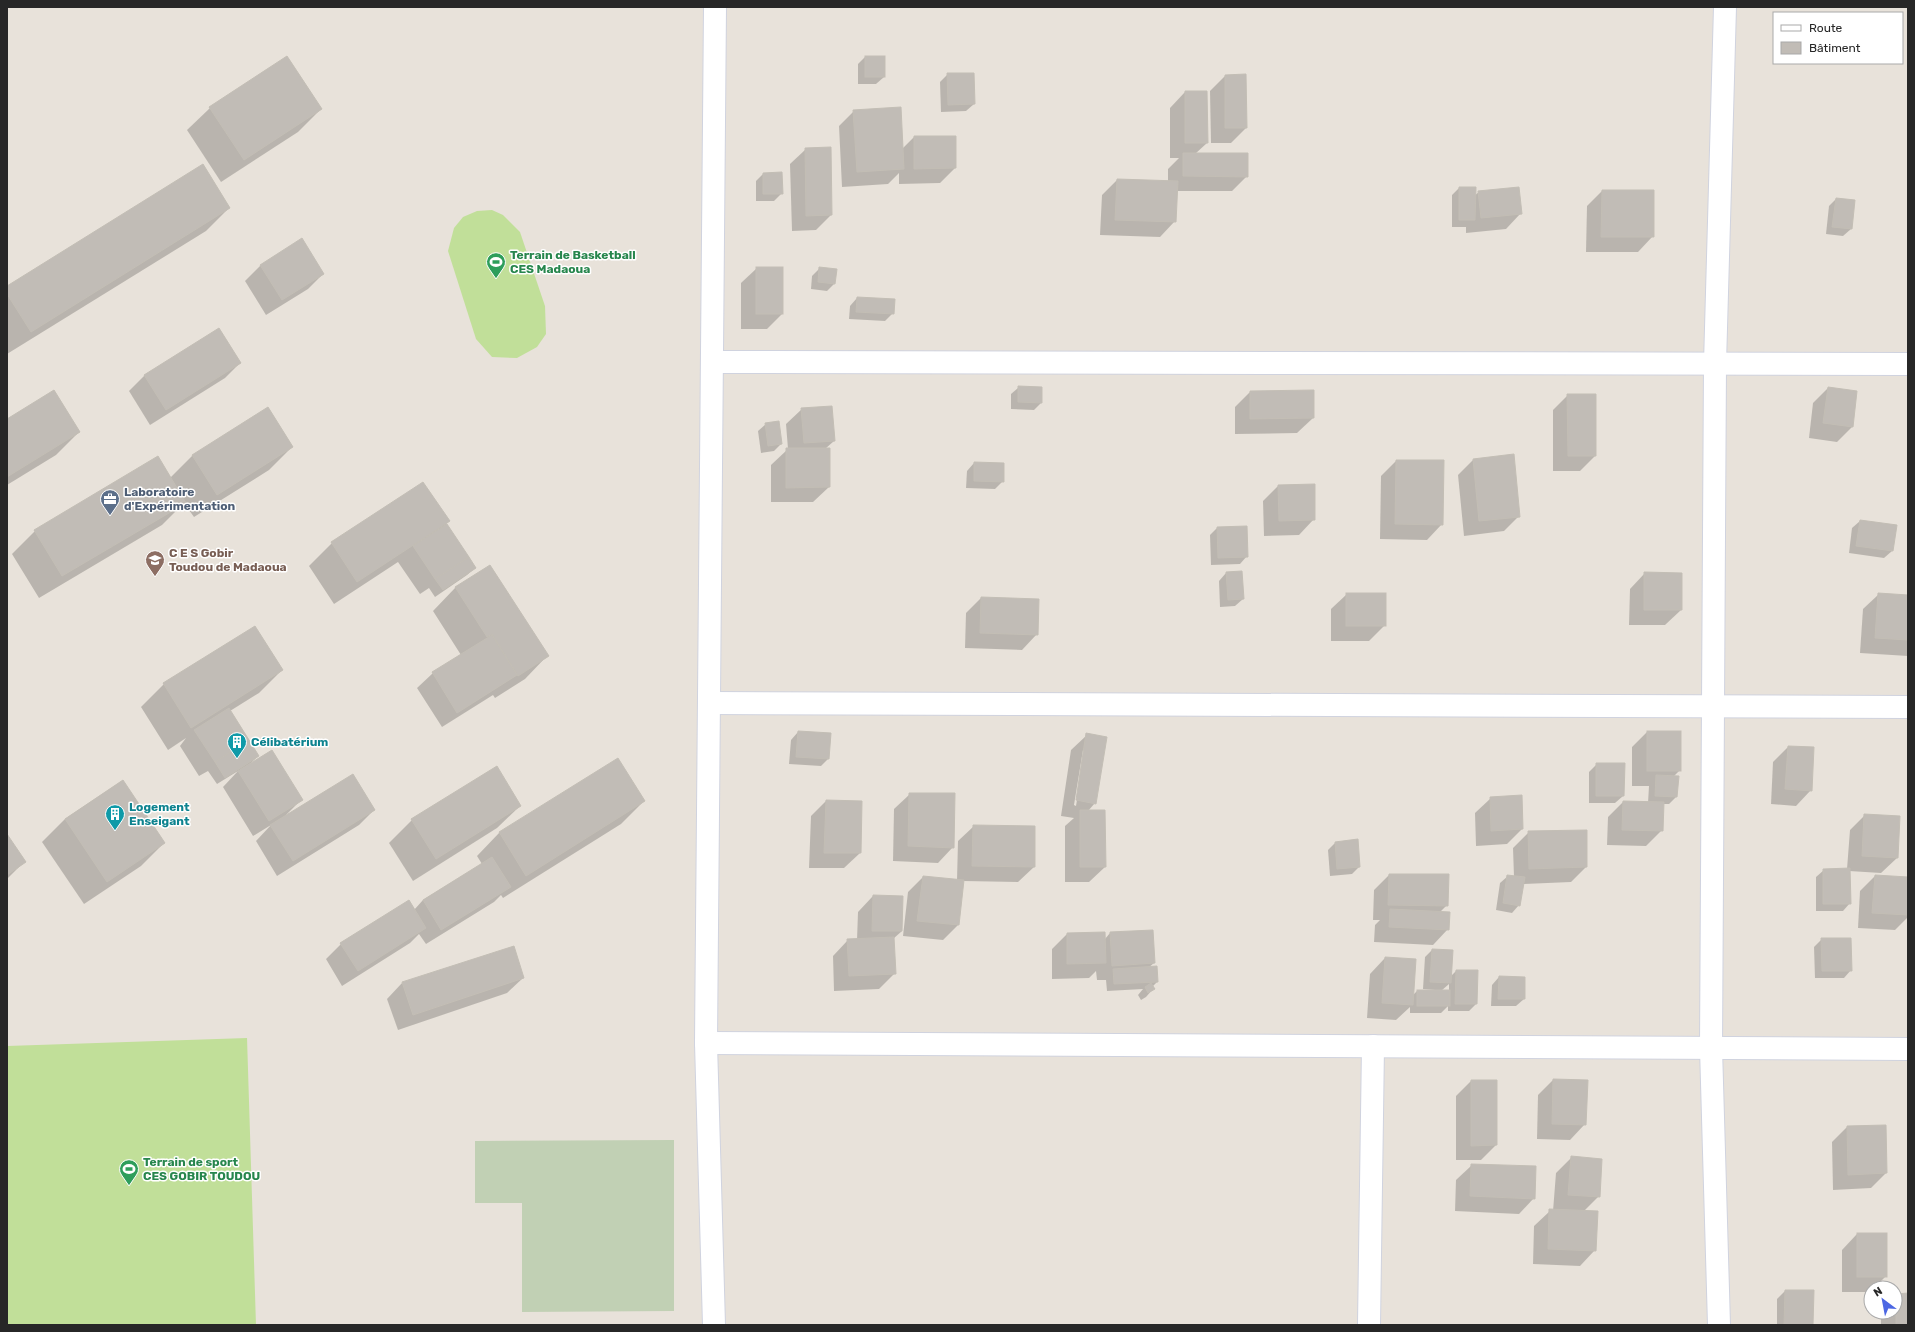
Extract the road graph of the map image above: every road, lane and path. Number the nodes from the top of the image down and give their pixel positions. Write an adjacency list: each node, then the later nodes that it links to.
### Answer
1 (715, 7): 3 (street)
2 (1724, 7): 4 (street)
3 (712, 362): 4 (street); 6 (street)
4 (1715, 364): 5 (street); 7 (street)
5 (1908, 364)
6 (709, 703): 7 (street); 9 (street)
7 (1714, 706): 8 (street); 11 (street)
8 (1908, 706)
9 (706, 1043): 10 (street); 13 (street)
10 (1373, 1046): 11 (street); 14 (street)
11 (1711, 1048): 12 (street); 15 (street)
12 (1908, 1049)
13 (714, 1325)
14 (1369, 1325)
15 (1719, 1325)

